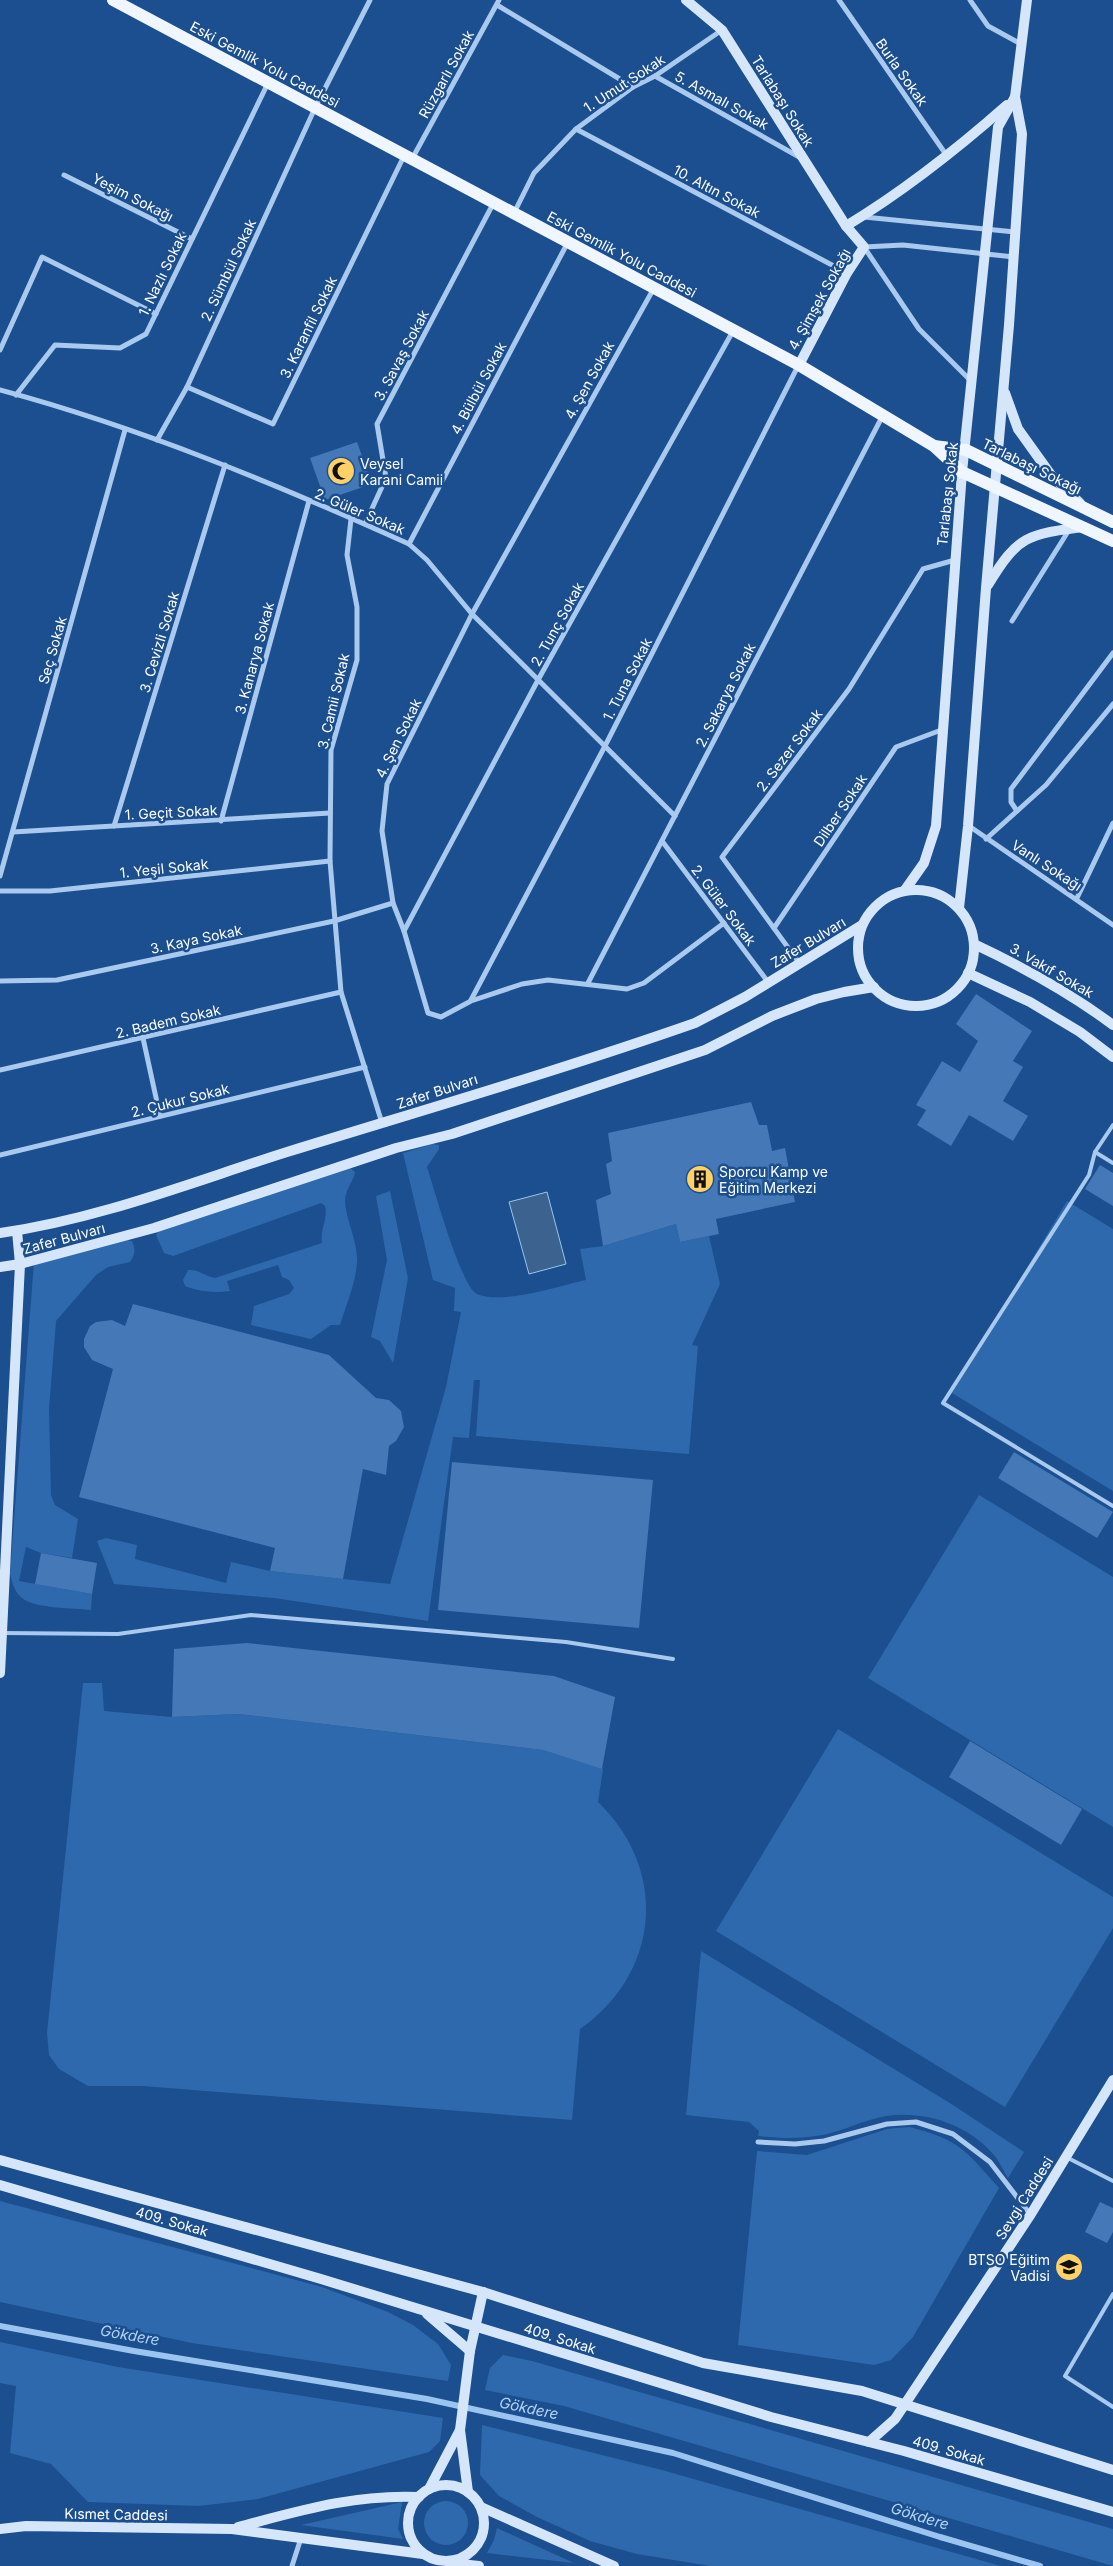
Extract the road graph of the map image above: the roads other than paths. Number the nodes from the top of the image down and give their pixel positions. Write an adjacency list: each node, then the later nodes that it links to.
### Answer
1 (112, 0): 11 (main road, Eski Gemlik Yolu Caddesi)
2 (370, 0): 14 (street, 2. Sümbül Sokak)
3 (686, 0): 8 (main road, Tarlabaşı Sokak)
4 (839, 0): 16 (street, Burla Sokak)
5 (970, 0): 9 (street)
6 (1027, 0): 9 (main road)
7 (498, 3): 12 (street); 17 (street, Rüzgarlı Sokak)
8 (722, 30): 10 (street, 1. Umut Sokak); 18 (main road, Tarlabaşı Sokak)
9 (1022, 44): 13 (main road)
10 (655, 76): 12 (street, 1. Umut Sokak); 18 (street, 5. Asmalı Sokak)
11 (268, 83): 14 (main road, Eski Gemlik Yolu Caddesi); 26 (street, 1. Nazlı Sokak)
12 (633, 87): 15 (street, 1. Umut Sokak)
13 (1015, 98): 16 (main road); 24 (main road, Tarlabaşı Sokak); 25 (main road)
14 (315, 108): 17 (main road, Eski Gemlik Yolu Caddesi); 38 (street, 2. Sümbül Sokak)
15 (576, 129): 21 (street, 1. Umut Sokak); 31 (street, 10. Altın Sokak)
16 (948, 156): 22 (main road)
17 (408, 157): 20 (main road, Eski Gemlik Yolu Caddesi); 38 (street, 3. Karanfil Sokak)
18 (803, 159): 23 (main road, Tarlabaşı Sokak)
19 (64, 175): 26 (street, Yeşim Sokağı)
20 (494, 203): 21 (main road, Eski Gemlik Yolu Caddesi); 55 (street, 3. Savaş Sokak)
21 (513, 213): 27 (main road, Eski Gemlik Yolu Caddesi)
22 (862, 217): 23 (main road); 24 (street)
23 (846, 226): 28 (main road, Tarlabaşı Sokak)
24 (988, 230): 25 (street); 29 (main road, Tarlabaşı Sokak)
25 (1015, 232): 30 (main road)
26 (192, 239): 33 (street, 1. Nazlı Sokak)
27 (568, 242): 32 (main road, Eski Gemlik Yolu Caddesi); 59 (street, 4. Bülbül Sokak)
28 (864, 246): 29 (street); 31 (main road, 4. Şimşek Sokağı); 37 (street)
29 (986, 254): 30 (street); 37 (main road, Tarlabaşı Sokak)
30 (1014, 257): 40 (main road)
31 (847, 273): 36 (main road, 4. Şimşek Sokağı)
32 (654, 288): 34 (main road, Eski Gemlik Yolu Caddesi); 62 (street, 4. Şen Sokak)
33 (156, 314): 35 (street); 41 (street, 1. Nazlı Sokak)
34 (733, 330): 36 (main road, Eski Gemlik Yolu Caddesi); 65 (street, 2. Tunç Sokak)
35 (0, 350)
36 (798, 365): 42 (main road, Eski Gemlik Yolu Caddesi); 68 (street, 1. Tuna Sokak)
37 (973, 384): 46 (main road, Tarlabaşı Sokak)
38 (187, 387): 44 (street, 2. Sümbül Sokak)
39 (0, 390): 41 (street, 2. Güler Sokak)
40 (1004, 390): 48 (main road); 52 (main road)
41 (16, 395): 43 (street, 2. Güler Sokak)
42 (882, 416): 45 (main road, Eski Gemlik Yolu Caddesi); 71 (street, 2. Sakarya Sokak)
43 (125, 430): 44 (street, 2. Güler Sokak); 76 (street, Seç Sokak)
44 (157, 440): 47 (street, 2. Güler Sokak)
45 (934, 446): 46 (main road, Tarlabaşı Sokağı); 49 (main road, Eski Gemlik Yolu Caddesi)
46 (966, 450): 48 (main road, Tarlabaşı Sokağı); 49 (main road, Tarlabaşı Sokak)
47 (226, 465): 51 (street, 2. Güler Sokak); 74 (street, 3. Cevizli Sokak)
48 (997, 466): 50 (main road); 52 (main road, Tarlabaşı Sokağı)
49 (962, 472): 50 (main road, Eski Gemlik Yolu Caddesi); 60 (main road, Tarlabaşı Sokak)
50 (995, 488): 56 (main road, Eski Gemlik Yolu Caddesi); 61 (main road)
51 (309, 501): 53 (street, 2. Güler Sokak); 72 (street, 3. Kanarya Sokak)
52 (1086, 509): 54 (main road, Tarlabaşı Sokağı)
53 (351, 519): 55 (street, 2. Güler Sokak); 70 (street, 3. Camii Sokak)
54 (1113, 522)
55 (365, 524): 59 (street, 2. Güler Sokak)
56 (1085, 527): 57 (main road); 58 (main road, Eski Gemlik Yolu Caddesi)
57 (1069, 529): 61 (main road); 63 (street)
58 (1113, 541)
59 (409, 544): 62 (street, 2. Güler Sokak)
60 (955, 560): 67 (main road, Tarlabaşı Sokak); 90 (street, 2. Sezer Sokak)
61 (986, 588): 75 (main road)
62 (472, 614): 65 (street, 2. Güler Sokak); 84 (street, 4. Şen Sokak)
63 (1012, 621)
64 (1113, 653): 69 (street)
65 (538, 680): 68 (street, 2. Güler Sokak); 91 (street, 2. Tunç Sokak)
66 (1113, 704): 69 (street)
67 (944, 729): 81 (main road, Tarlabaşı Sokak); 90 (street, Dilber Sokak)
68 (605, 746): 71 (street, 2. Güler Sokak); 100 (street, 1. Tuna Sokak)
69 (1017, 811): 77 (street)
70 (330, 813): 72 (street, 1. Geçit Sokak); 79 (street, 3. Camii Sokak)
71 (675, 816): 78 (street, 2. Sakarya Sokak)
72 (221, 821): 74 (street, 1. Geçit Sokak)
73 (1113, 823): 83 (street)
74 (114, 826): 76 (street, 1. Geçit Sokak)
75 (968, 826): 77 (street, Vanlı Sokağı); 85 (main road)
76 (13, 832): 80 (street, Seç Sokak)
77 (986, 839): 83 (street, Vanlı Sokağı)
78 (662, 841): 87 (street, 2. Güler Sokak); 97 (street, 2. Sakarya Sokak)
79 (330, 861): 82 (street, 1. Yeşil Sokak); 86 (street, 3. Camii Sokak)
80 (0, 876)
81 (905, 890): 85 (main road); 89 (main road)
82 (0, 891)
83 (1077, 898): 88 (street, Vanlı Sokağı)
84 (393, 904): 86 (street, 3. Kaya Sokak); 91 (street, 4. Şen Sokak)
85 (959, 908): 92 (main road)
86 (334, 921): 95 (street, 3. Kaya Sokak); 99 (street)
87 (724, 923): 96 (street, 2. Güler Sokak); 97 (street, 4. Şen Sokak)
88 (1113, 925)
89 (862, 926): 93 (main road, Zafer Bulvarı); 98 (main road)
90 (774, 928): 93 (street, 2. Sezer Sokak)
91 (404, 931): 100 (street, 4. Şen Sokak)
92 (974, 944): 94 (main road); 101 (main road, 3. Vakıf Sokak)
93 (800, 964): 96 (main road, Zafer Bulvarı)
94 (968, 973): 98 (main road); 103 (main road)
95 (0, 981)
96 (768, 982): 107 (main road, Zafer Bulvarı)
97 (588, 984): 100 (street, 4. Şen Sokak)
98 (874, 987): 114 (main road, Zafer Bulvarı)
99 (341, 992): 102 (street, 2. Badem Sokak); 104 (street)
100 (471, 1001)
101 (1113, 1025)
102 (143, 1038): 105 (street, 2. Badem Sokak); 106 (street)
103 (1113, 1057)
104 (365, 1067): 106 (street, 2. Çukur Sokak); 107 (street)
105 (0, 1070)
106 (160, 1116): 110 (street, 2. Çukur Sokak)
107 (382, 1123): 112 (main road, Zafer Bulvarı)
108 (1113, 1125): 109 (lane)
109 (1095, 1152): 111 (lane); 116 (lane)
110 (0, 1155)
111 (1113, 1163)
112 (17, 1231): 113 (main road, Zafer Bulvarı); 114 (main road)
113 (0, 1233)
114 (20, 1264): 115 (main road, Zafer Bulvarı); 117 (main road)
115 (0, 1267)
116 (1113, 1506)
117 (2, 1633): 118 (lane); 119 (main road)
118 (673, 1659)
119 (0, 1673)
120 (1113, 2080): 122 (main road, Sevgi Caddesi)
121 (758, 2142): 126 (street)
122 (1066, 2157): 124 (lane); 126 (main road, Sevgi Caddesi)
123 (0, 2160): 127 (main road, 409. Sokak)
124 (1113, 2181)
125 (0, 2185): 129 (main road, 409. Sokak)
126 (1031, 2214): 132 (main road, Sevgi Caddesi)
127 (483, 2292): 130 (main road); 132 (main road, 409. Sokak)
128 (1113, 2294): 133 (lane)
129 (423, 2311): 130 (main road, 409. Sokak); 131 (main road)
130 (474, 2326): 131 (main road); 135 (main road, 409. Sokak)
131 (470, 2351): 134 (main road)
132 (905, 2404): 135 (main road, Sevgi Caddesi); 136 (main road, 409. Sokak)
133 (1113, 2408)
134 (460, 2430): 137 (main road); 138 (main road)
135 (870, 2442): 141 (main road, 409. Sokak)
136 (1113, 2470)
137 (429, 2489): 138 (main road); 139 (main road)
138 (468, 2492): 140 (main road)
139 (418, 2496): 143 (main road); 145 (main road)
140 (481, 2507): 146 (main road); 149 (main road)
141 (1113, 2512)
142 (0, 2529): 143 (main road, Kısmet Caddesi)
143 (232, 2529): 144 (main road)
144 (301, 2538): 145 (main road); 147 (street)
145 (423, 2554): 146 (main road)
146 (443, 2562): 148 (main road)
147 (292, 2566)
148 (478, 2566)
149 (614, 2566)

